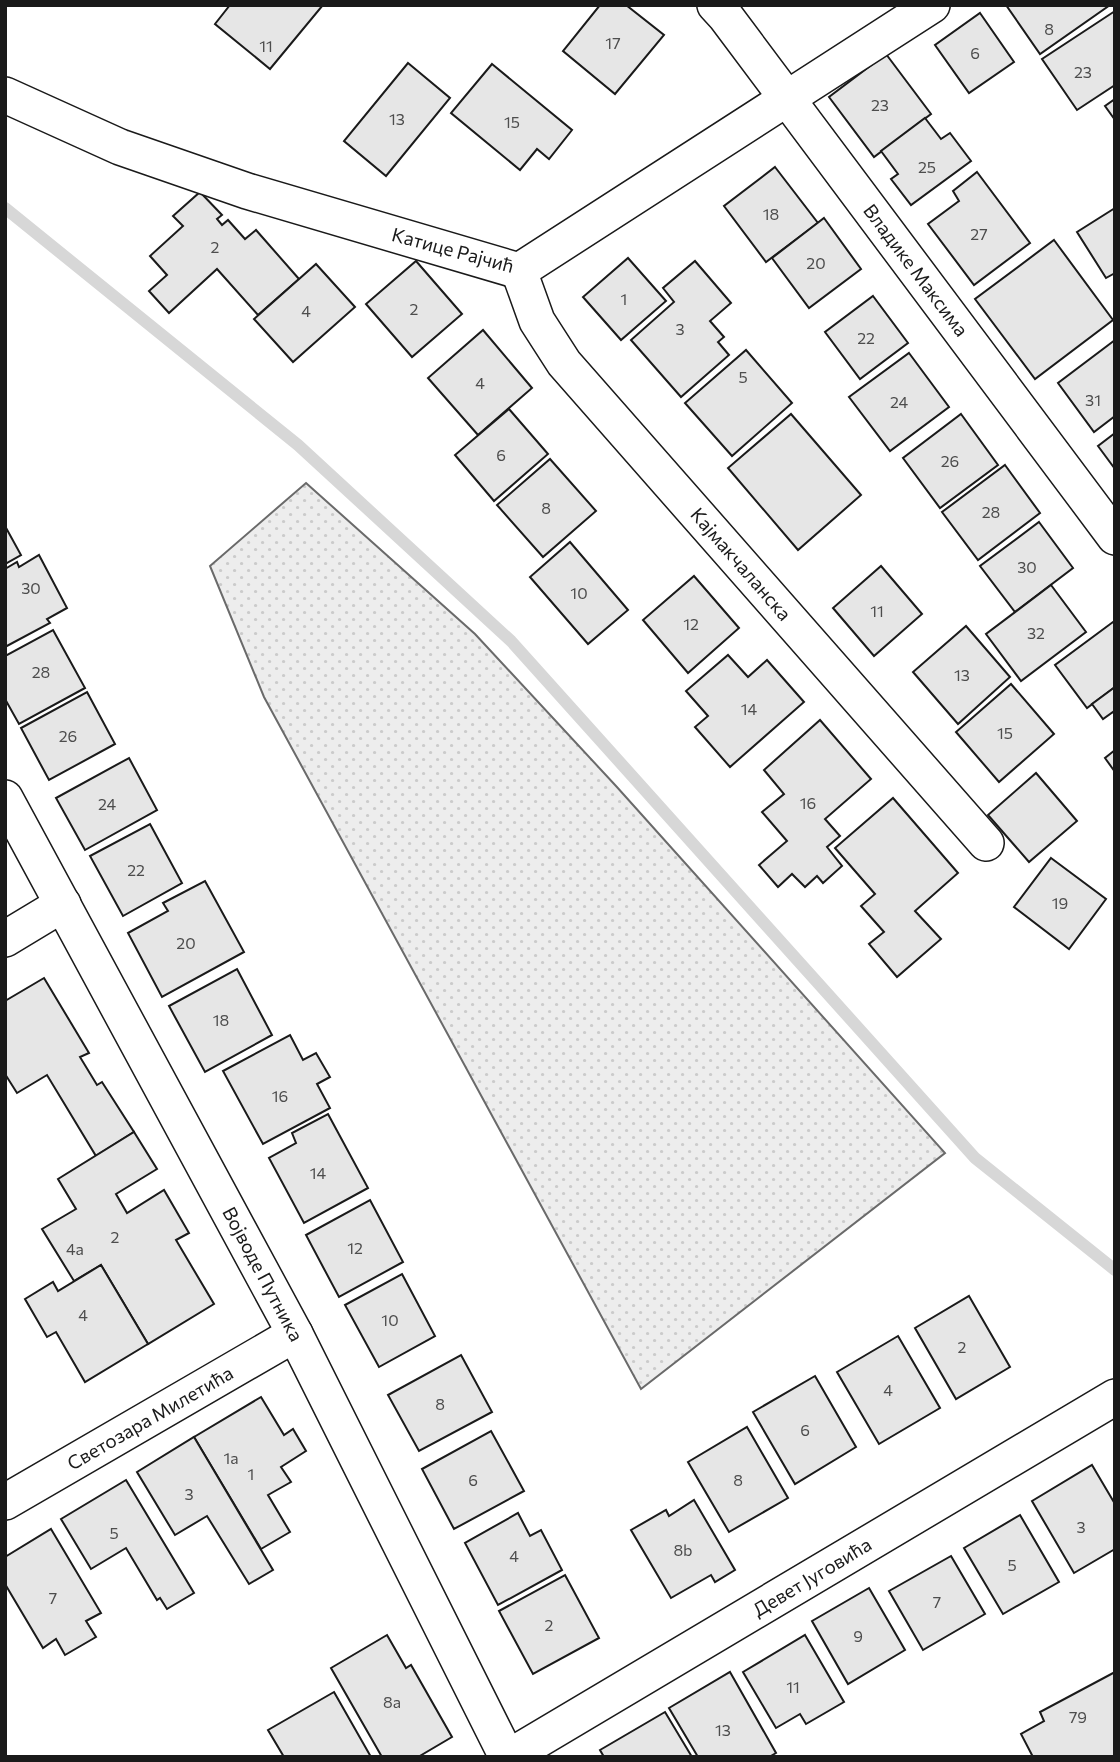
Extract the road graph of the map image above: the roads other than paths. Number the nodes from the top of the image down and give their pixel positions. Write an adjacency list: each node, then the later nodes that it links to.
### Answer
1 (715, 5): 4 (street, Владике Максима)
2 (932, 5): 4 (street, Катице Рајчић)
3 (5, 95): 5 (street, Катице Рајчић)
4 (788, 98): 5 (street, Катице Рајчић); 6 (street, Владике Максима)
5 (519, 271): 8 (street, Кајмакчаланска)
6 (1115, 537)
7 (5, 798): 9 (street, Војводе Путника)
8 (986, 843)
9 (63, 904): 10 (street); 11 (street, Војводе Путника)
10 (5, 939)
11 (295, 1334): 13 (street, Светозара Милетића); 14 (street, Војводе Путника)
12 (1115, 1397): 14 (street, Девет Југовића)
13 (5, 1502)
14 (508, 1757)

